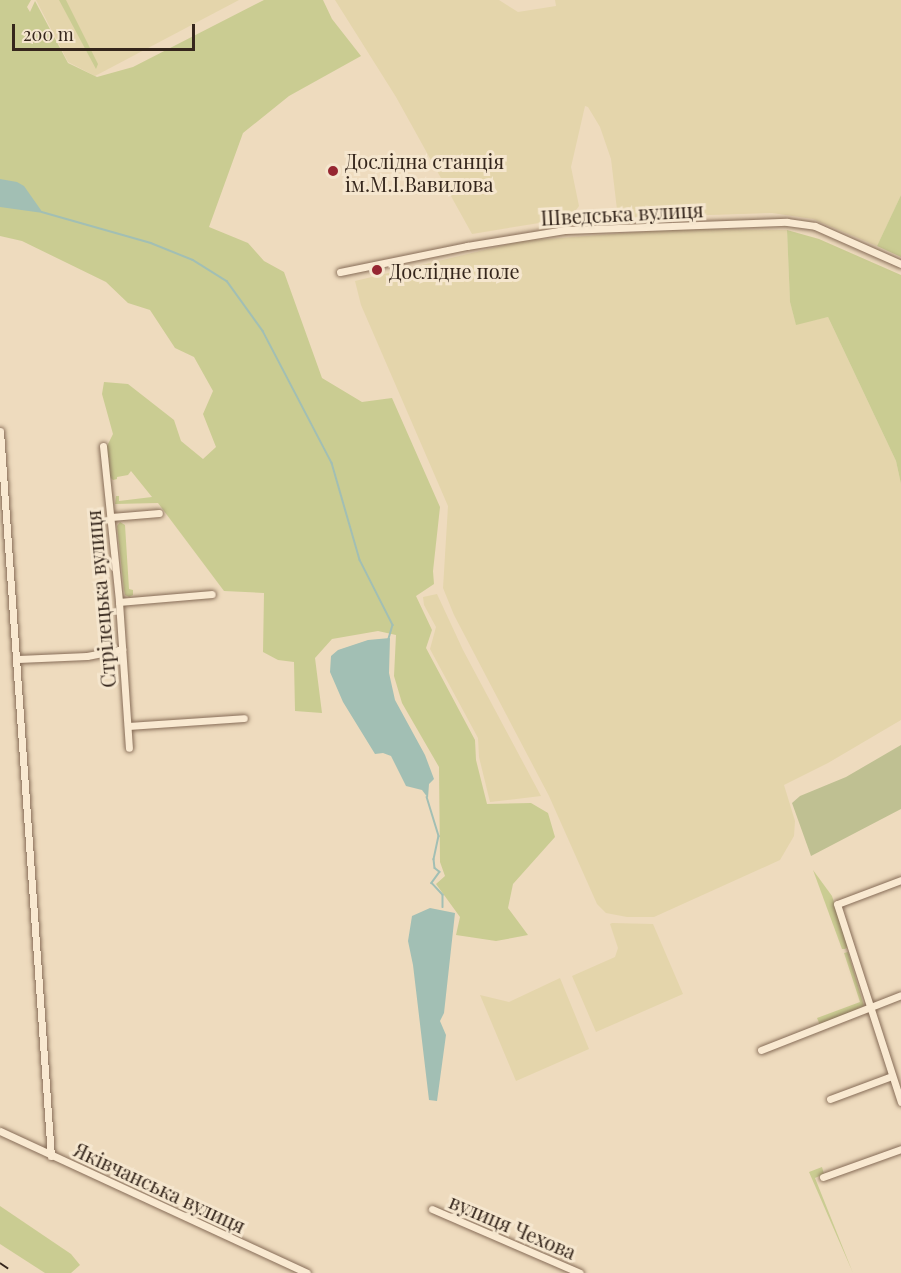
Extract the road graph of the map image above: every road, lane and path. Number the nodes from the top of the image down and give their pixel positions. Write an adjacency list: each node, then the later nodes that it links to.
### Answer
1 (901, 264): 2 (street, Шведська вулиця)
2 (340, 272)
3 (0, 431): 10 (street)
4 (103, 446): 6 (street, Стрілецька вулиця)
5 (159, 513): 6 (street)
6 (111, 517): 8 (street, Стрілецька вулиця)
7 (212, 594): 8 (street)
8 (119, 602): 9 (street, Стрілецька вулиця)
9 (122, 649): 10 (street); 12 (street, Стрілецька вулиця)
10 (18, 659): 23 (street)
11 (244, 718): 12 (street)
12 (128, 726): 13 (street, Стрілецька вулиця)
13 (129, 748)
14 (901, 880): 16 (street)
15 (901, 995): 16 (street)
16 (872, 1008): 17 (street); 18 (street)
17 (761, 1050)
18 (892, 1076): 19 (street); 20 (street)
19 (830, 1099)
20 (901, 1102)
21 (0, 1131): 23 (street, Яківчанська вулиця)
22 (901, 1149): 24 (street)
23 (51, 1156): 26 (street, Яківчанська вулиця)
24 (823, 1177)
25 (432, 1209): 27 (street, вулиця Чехова)
26 (307, 1273)
27 (580, 1273)

